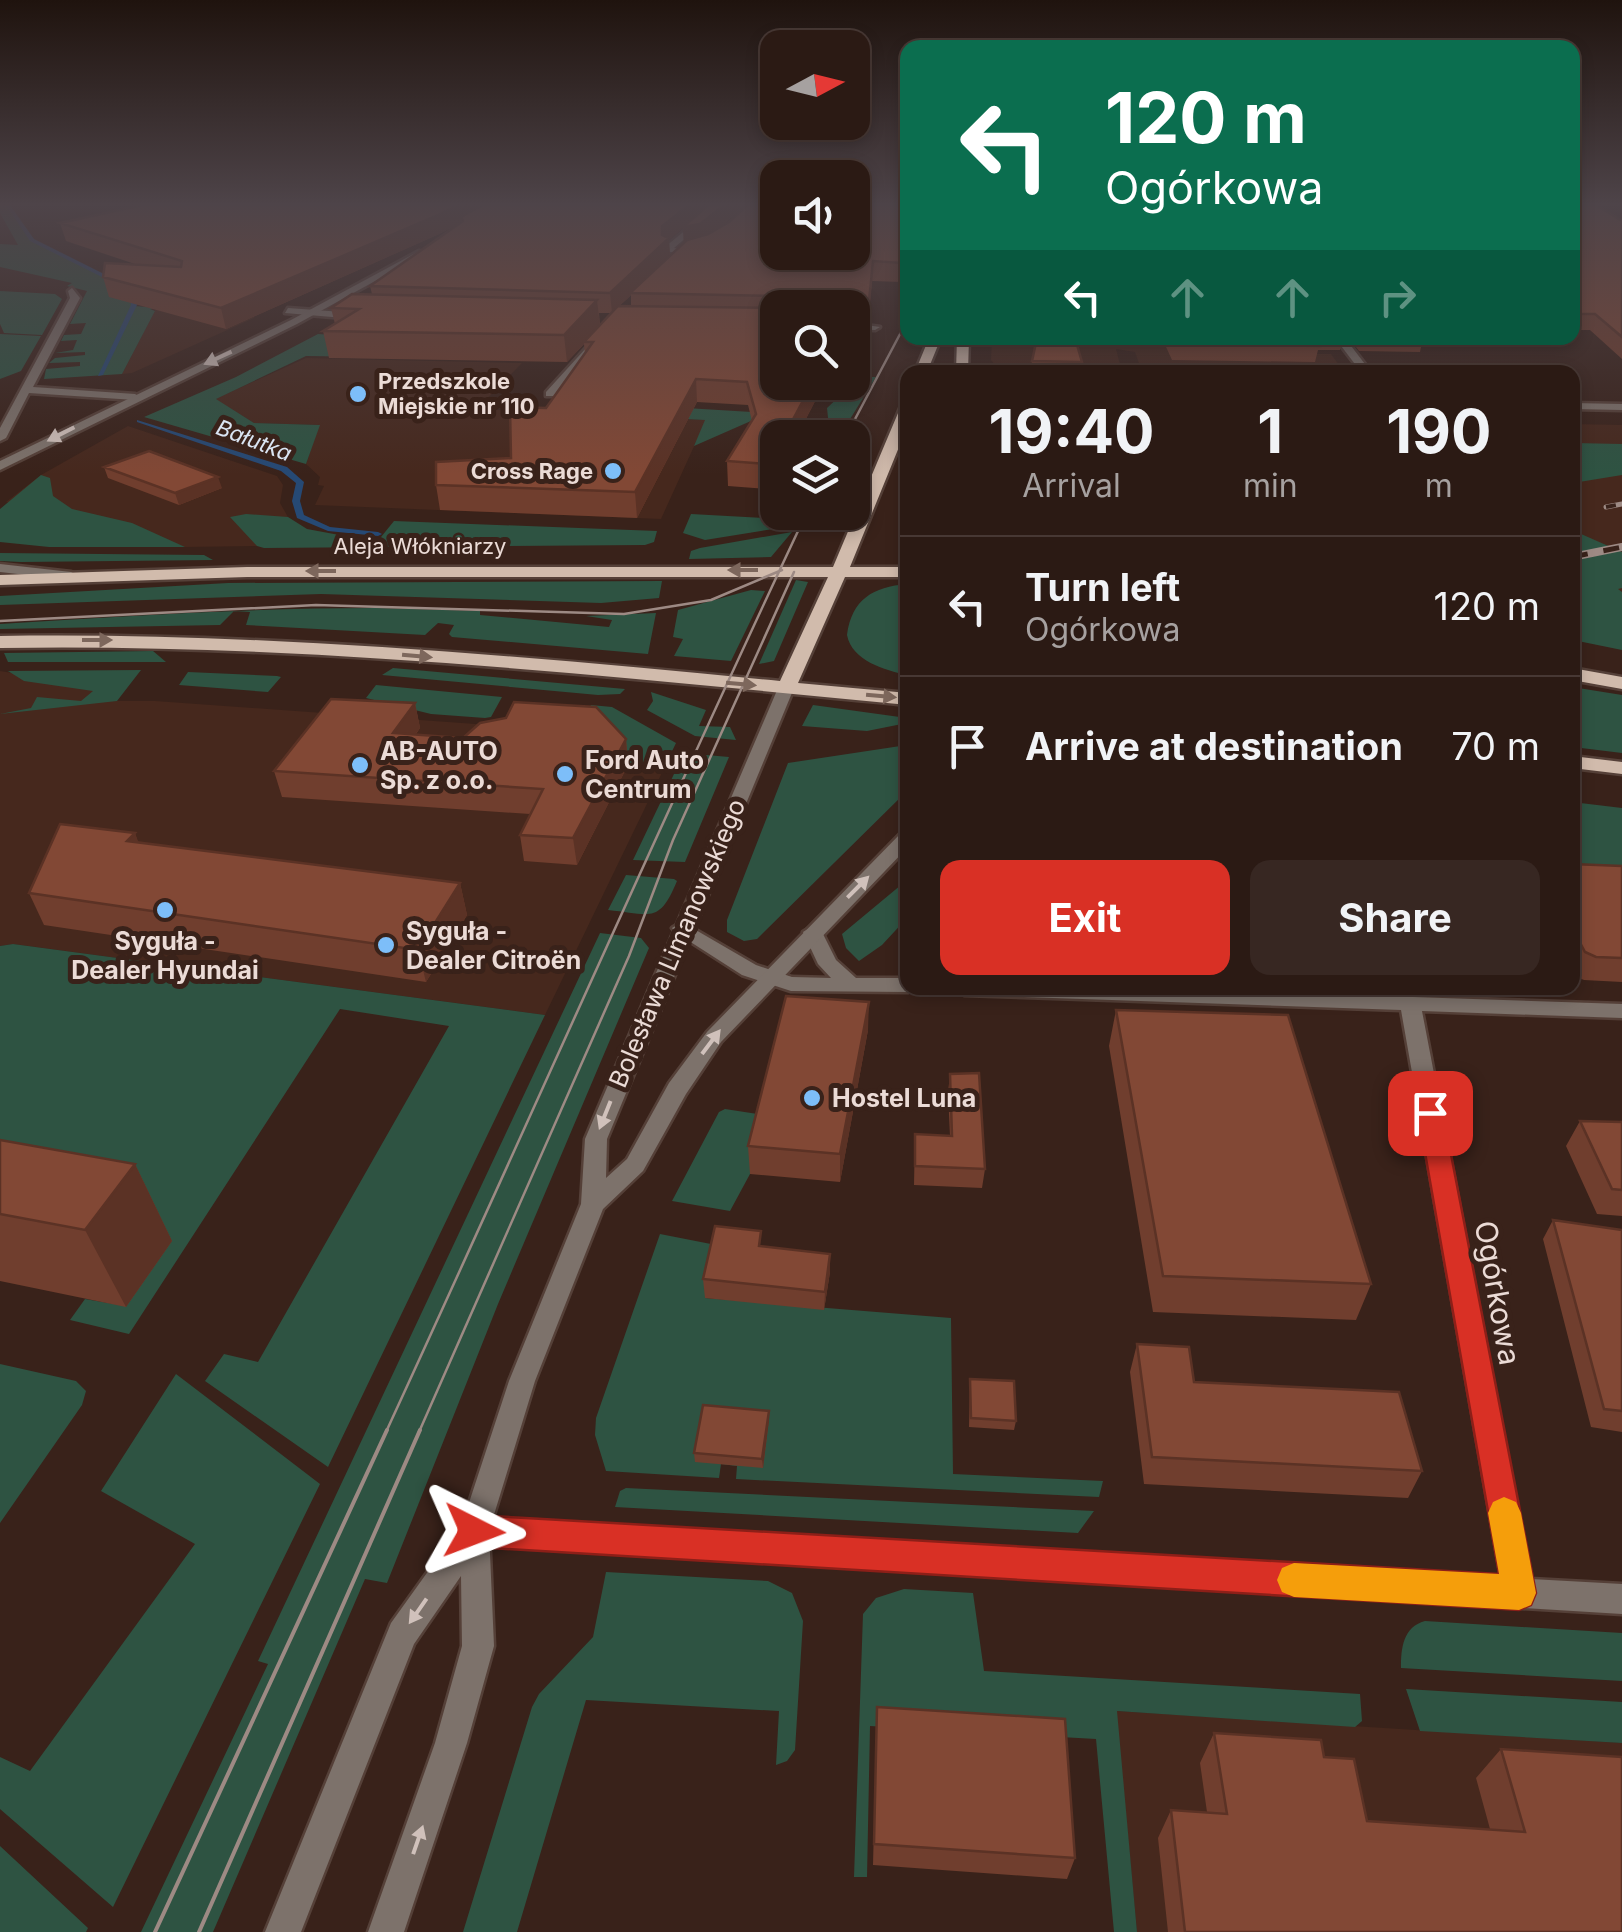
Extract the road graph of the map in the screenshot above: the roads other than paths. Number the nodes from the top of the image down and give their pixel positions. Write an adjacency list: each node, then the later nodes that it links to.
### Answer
1 (74, 295): 11 (street)
2 (343, 295): 4 (street)
3 (288, 312): 4 (street)
4 (310, 313): 5 (street); 13 (street, one-way to 13)
5 (375, 316)
6 (610, 326): 12 (street)
7 (870, 326): 8 (street)
8 (874, 326)
9 (1345, 345): 10 (street)
10 (1361, 365)
11 (26, 390): 13 (street); 17 (street)
12 (550, 394)
13 (136, 398): 18 (street, one-way to 18)
14 (1580, 406): 15 (street)
15 (1622, 407)
16 (900, 425): 20 (main road)
17 (0, 438)
18 (4, 460)
19 (0, 568): 22 (street)
20 (840, 570): 21 (main road, Aleja Włókniarzy); 22 (main road, Aleja Włókniarzy, one-way to 22); 27 (main road)
21 (900, 572)
22 (71, 576): 23 (main road, Aleja Włókniarzy)
23 (0, 580)
24 (0, 642): 27 (main road, one-way to 27)
25 (1580, 675): 26 (main road)
26 (1622, 683)
27 (786, 688): 28 (main road, one-way to 28); 32 (street, Bolesława Limanowskiego)
28 (900, 697)
29 (1580, 763): 30 (main road)
30 (1622, 768)
31 (900, 844): 33 (street, Bolesława Limanowskiego, one-way to 31)
32 (682, 928): 34 (street); 40 (street, Bolesława Limanowskiego, one-way to 40)
33 (813, 932): 34 (street, Bolesława Limanowskiego); 35 (street)
34 (768, 978): 35 (street); 40 (street, Bolesława Limanowskiego, one-way to 34)
35 (849, 983): 36 (street)
36 (900, 986)
37 (1159, 995): 38 (street)
38 (1410, 1004): 39 (street); 42 (street, Ogórkowa)
39 (1622, 1012)
40 (593, 1204): 41 (street, Bolesława Limanowskiego)
41 (474, 1531): 42 (street); 44 (street, Bolesława Limanowskiego, one-way to 44); 45 (street, Bolesława Limanowskiego, one-way to 41)
42 (1519, 1593): 43 (street)
43 (1622, 1599)
44 (283, 1932)
45 (386, 1932)

